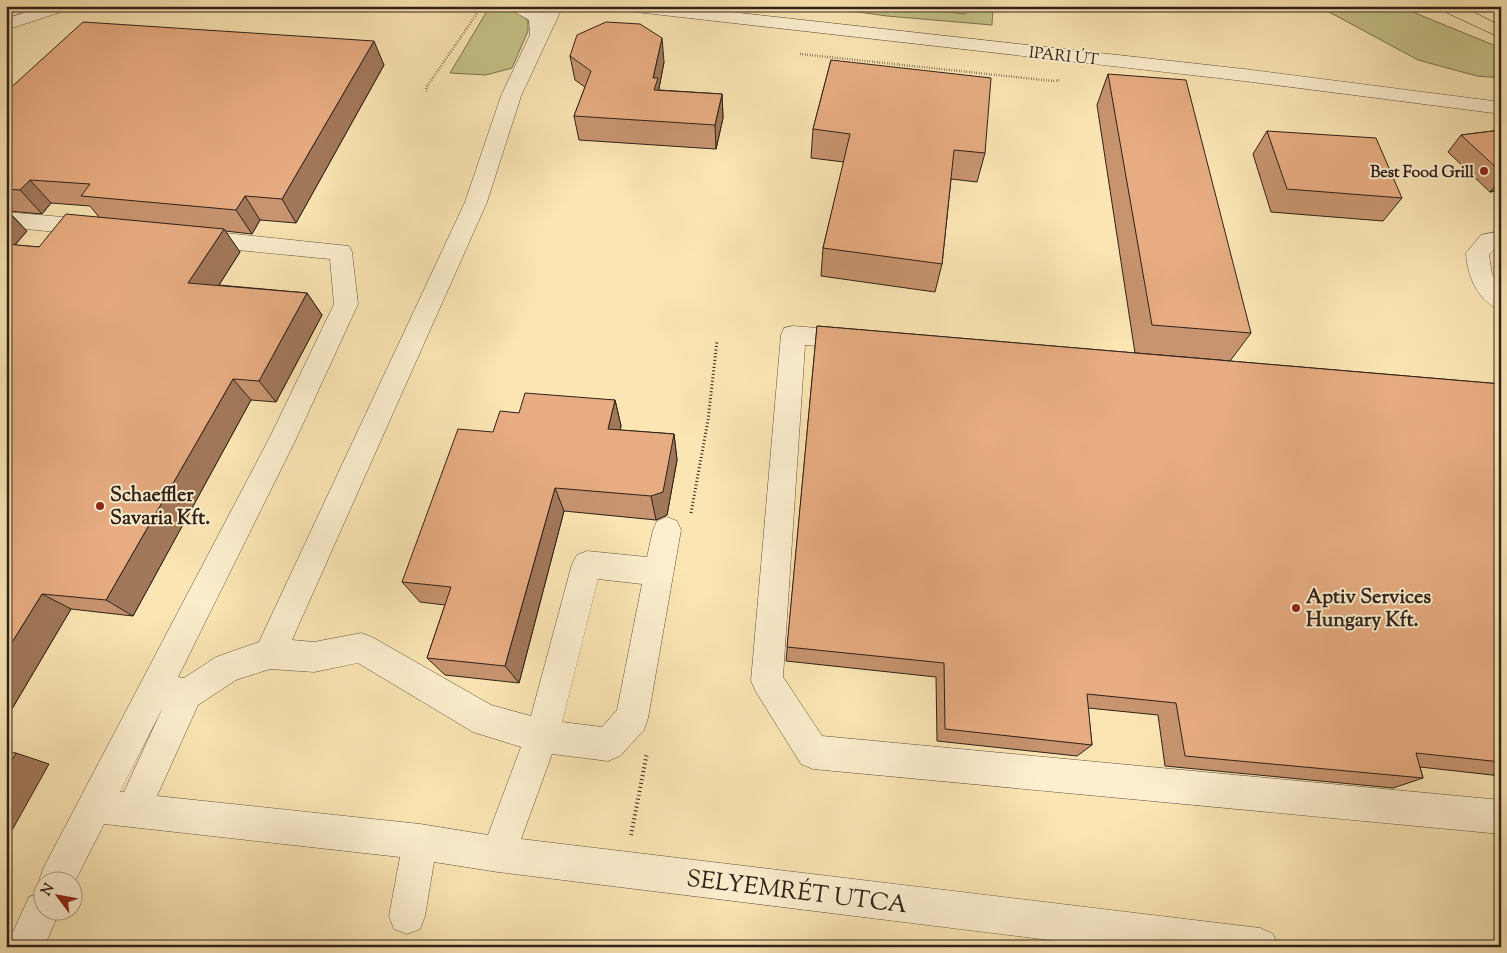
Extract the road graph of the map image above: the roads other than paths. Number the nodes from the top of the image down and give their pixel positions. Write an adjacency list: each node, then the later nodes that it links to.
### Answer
1 (62, 6): 8 (street)
2 (517, 6): 10 (street)
3 (554, 6): 10 (street)
4 (627, 6): 11 (street, IPARI ÚT)
5 (1447, 6): 9 (main road)
6 (1459, 6): 7 (main road)
7 (1501, 21)
8 (6, 25)
9 (1501, 33)
10 (538, 35): 20 (street)
11 (1501, 108)
12 (6, 219): 13 (street)
13 (124, 231)
14 (173, 236): 21 (street)
15 (1501, 239): 16 (street)
16 (1501, 300)
17 (881, 343): 26 (street)
18 (667, 530): 19 (street)
19 (659, 572): 23 (street); 23 (street)
20 (270, 654): 22 (street); 23 (street)
21 (154, 690): 22 (street); 24 (street)
22 (187, 694): 25 (street)
23 (542, 736): 28 (street)
24 (94, 806): 25 (street, SELYEMRÉT UTCA); 29 (street)
25 (133, 810): 27 (street, SELYEMRÉT UTCA)
26 (1501, 817)
27 (420, 842): 28 (street, SELYEMRÉT UTCA); 30 (street)
28 (498, 854): 33 (street, SELYEMRÉT UTCA)
29 (62, 870)
30 (407, 916)
31 (37, 920): 32 (street)
32 (24, 947)
33 (1260, 947)

